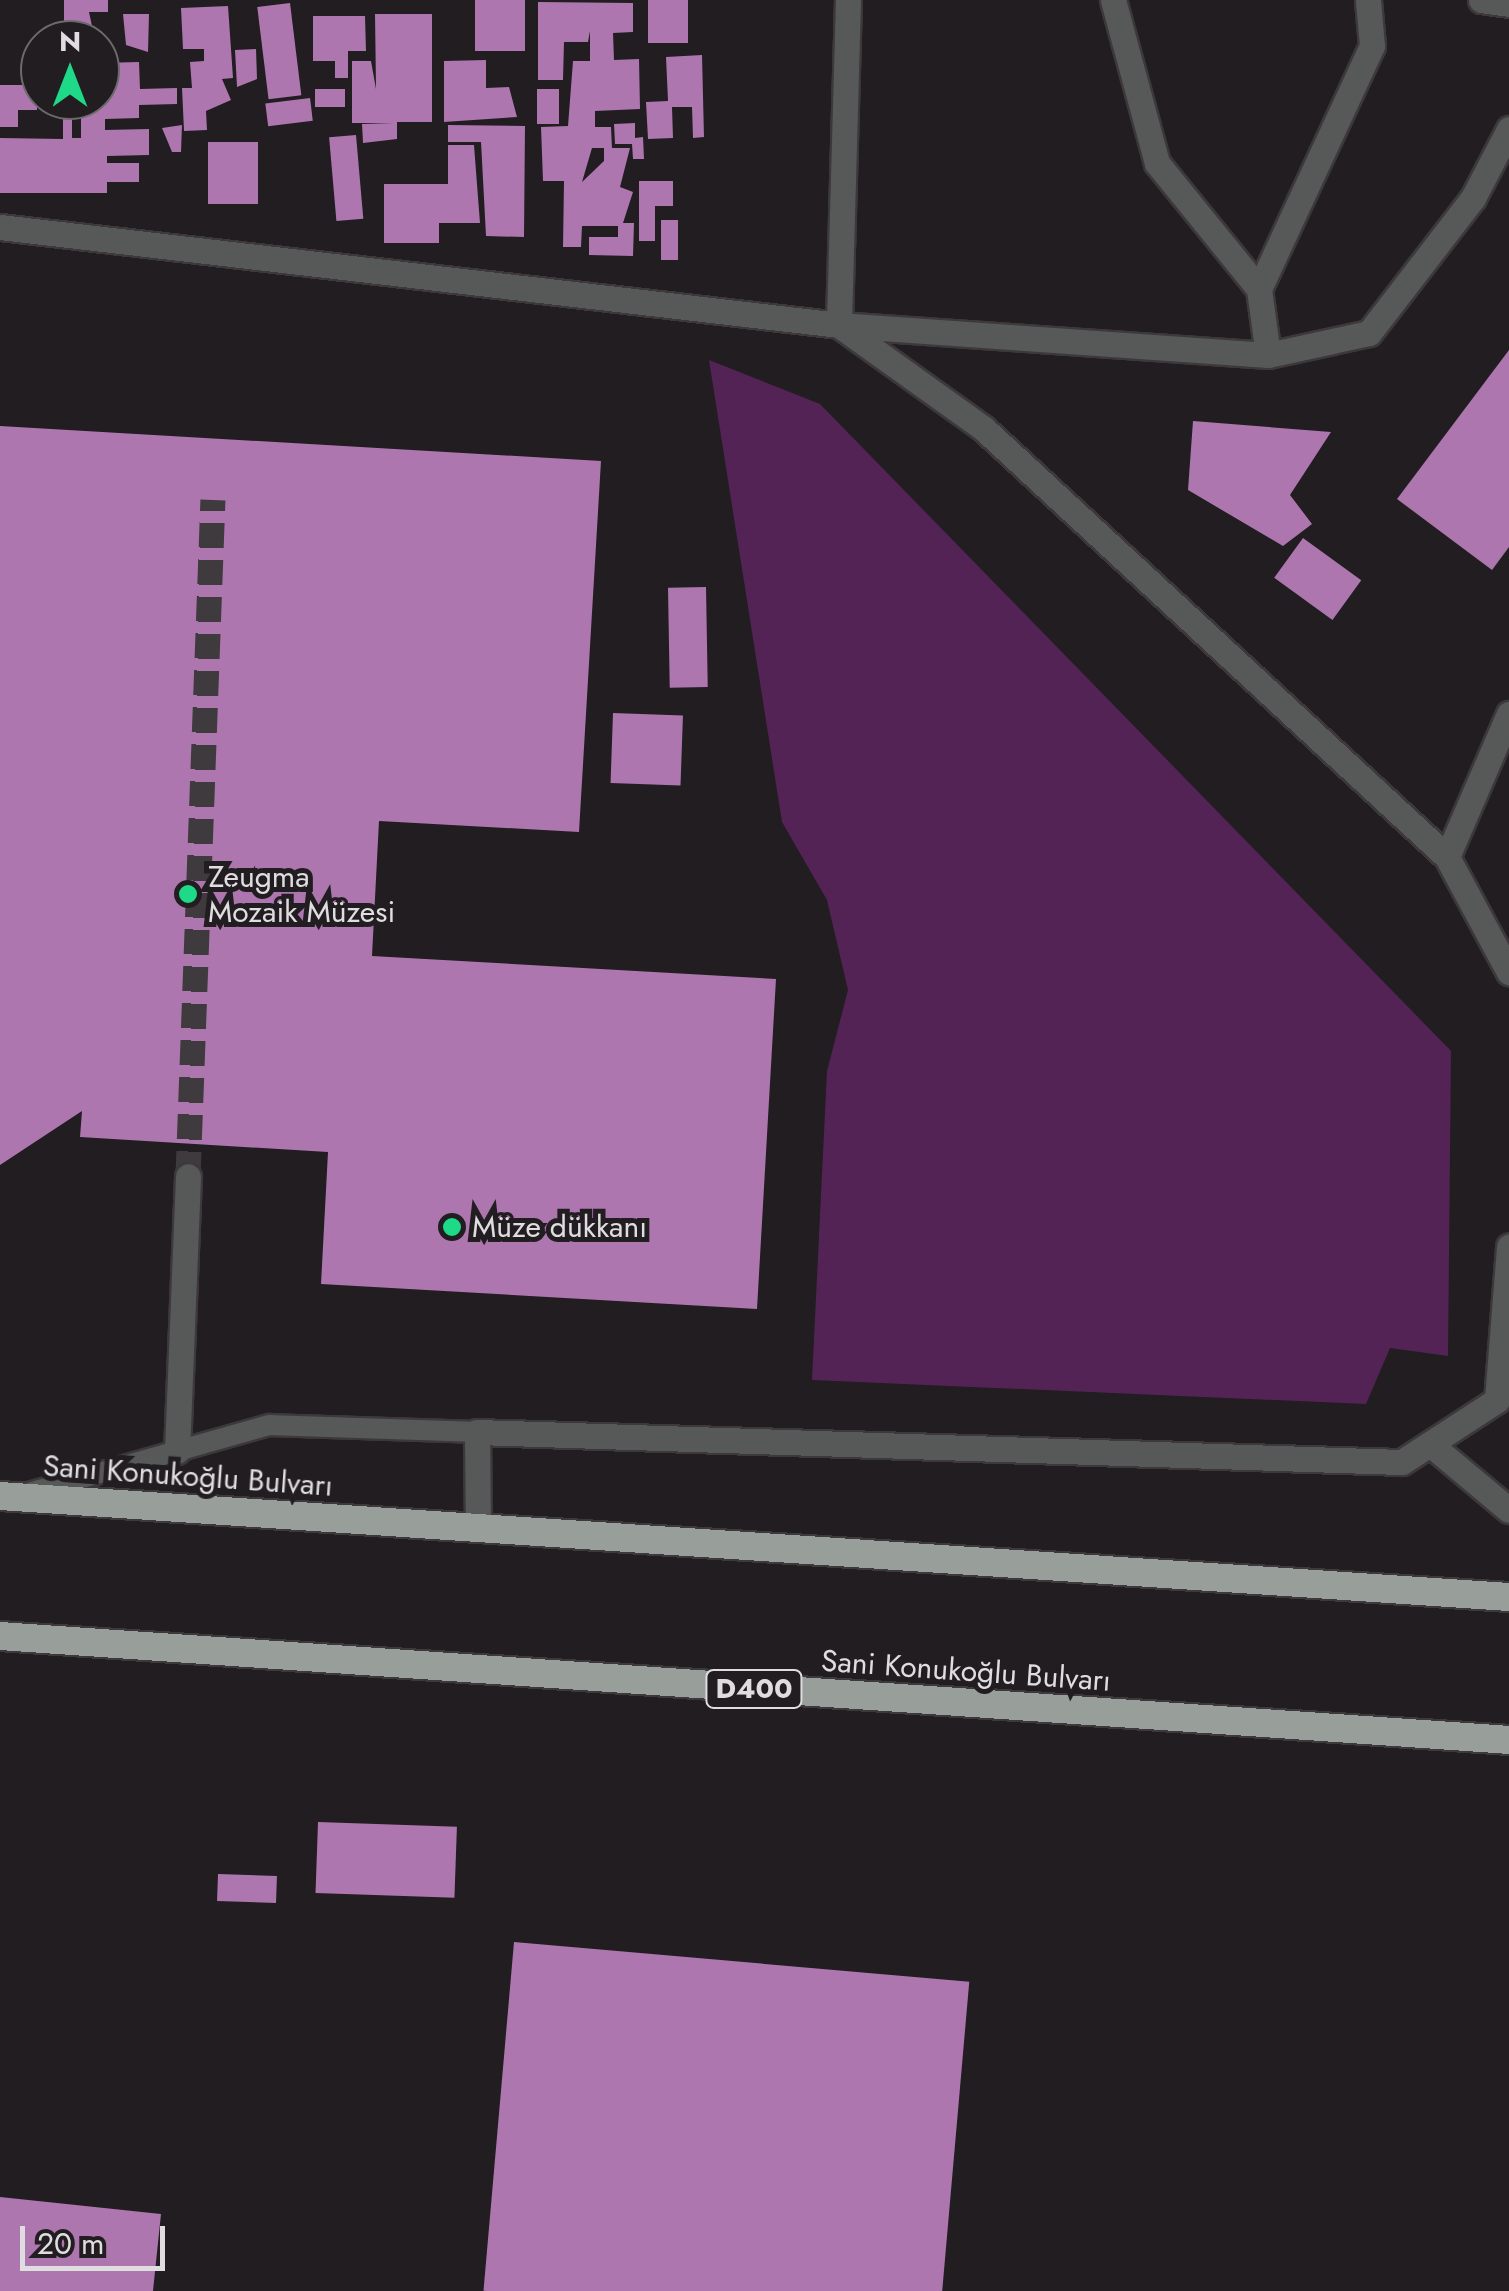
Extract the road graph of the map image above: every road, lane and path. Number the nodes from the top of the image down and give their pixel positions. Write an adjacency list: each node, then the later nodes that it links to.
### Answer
1 (848, 0): 9 (street)
2 (1113, 0): 8 (street)
3 (1368, 0): 8 (street)
4 (1481, 0): 5 (street)
5 (1509, 4)
6 (1509, 129): 10 (street)
7 (0, 227): 9 (street)
8 (1259, 289): 10 (street)
9 (839, 325): 10 (street); 12 (street)
10 (1268, 355)
11 (1509, 714): 12 (street)
12 (1447, 857): 13 (street)
13 (1509, 972)
14 (188, 1176): 19 (street)
15 (1509, 1246): 16 (street)
16 (1508, 1326): 18 (street)
17 (477, 1432): 18 (street); 19 (lane); 22 (street)
18 (1430, 1444): 21 (street)
19 (177, 1451): 20 (lane)
20 (7, 1497): 22 (highway, Sani Konukoğlu Bulvarı)
21 (1509, 1510)
22 (478, 1528): 23 (highway, Sani Konukoğlu Bulvarı)
23 (1509, 1597)
24 (0, 1636): 25 (highway, Sani Konukoğlu Bulvarı / D400)
25 (1509, 1740)

